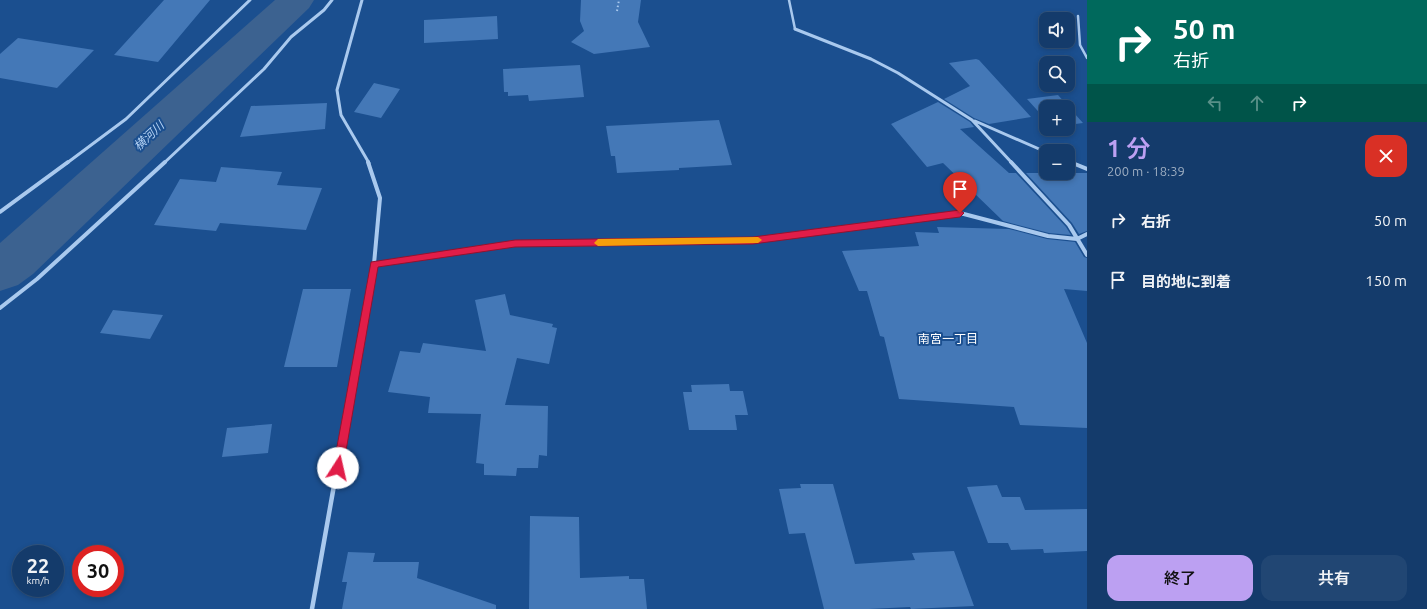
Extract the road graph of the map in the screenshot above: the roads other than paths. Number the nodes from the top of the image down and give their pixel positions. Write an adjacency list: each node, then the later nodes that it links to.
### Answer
1 (250, 0): 12 (street)
2 (332, 0): 17 (street)
3 (362, 0): 16 (street)
4 (789, 0): 6 (lane)
5 (1078, 16): 7 (lane)
6 (795, 29): 8 (street)
7 (1087, 58)
8 (972, 120): 9 (street); 14 (street)
9 (1039, 149)
10 (1075, 164): 11 (street)
11 (1087, 169)
12 (0, 212)
13 (1087, 234): 14 (street)
14 (1077, 239): 15 (street); 16 (street)
15 (1087, 255)
16 (374, 264): 18 (street)
17 (0, 308)
18 (312, 609)

